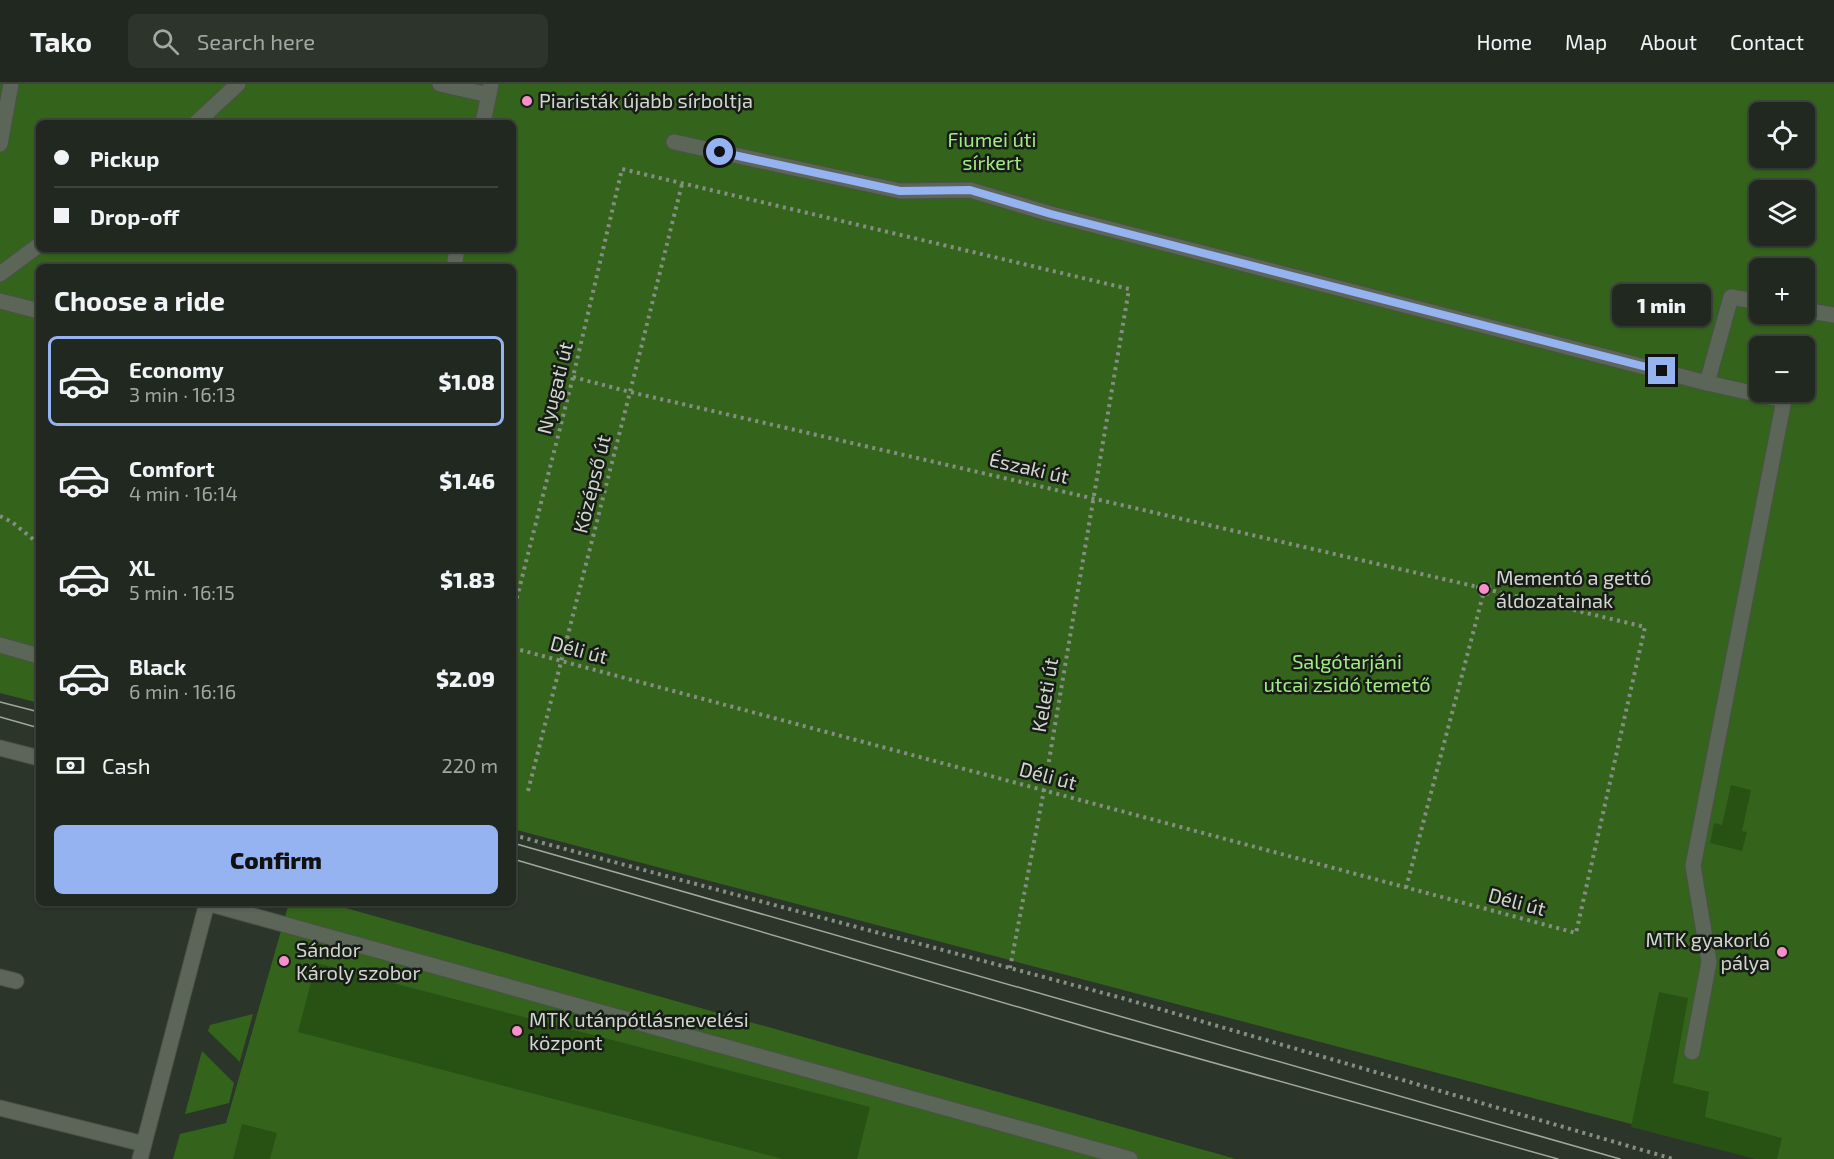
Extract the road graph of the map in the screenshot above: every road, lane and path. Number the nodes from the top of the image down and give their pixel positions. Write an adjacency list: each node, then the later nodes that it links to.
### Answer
1 (11, 84): 8 (street)
2 (238, 84): 5 (street)
3 (440, 84): 4 (street)
4 (490, 89): 6 (street)
5 (199, 120)
6 (484, 120)
7 (674, 142): 18 (street)
8 (0, 144)
9 (681, 184): 17 (path, Nyugati út); 19 (path, Középső út); 20 (path, Keleti út)
10 (36, 247): 11 (street)
11 (0, 274)
12 (1749, 300): 18 (street)
13 (0, 301): 14 (street)
14 (36, 310)
15 (1815, 312): 16 (street)
16 (1834, 315)
17 (573, 377): 19 (path, Északi út); 26 (path, Nyugati út)
18 (1707, 383): 42 (street)
19 (630, 392): 20 (path, Északi út); 30 (path, Középső út)
20 (1093, 498): 23 (path, Északi út); 33 (path, Keleti út)
21 (0, 516): 22 (path)
22 (36, 542)
23 (1478, 587): 24 (path); 25 (path)
24 (1490, 590): 25 (path); 36 (path, Déli út)
25 (1483, 595): 36 (path)
26 (516, 601)
27 (0, 645): 29 (street)
28 (516, 649): 30 (path, Déli út)
29 (36, 655)
30 (562, 661): 33 (path, Déli út); 34 (path, Középső út)
31 (0, 748): 32 (street)
32 (36, 757)
33 (1044, 790): 36 (path, Déli út); 39 (path, Keleti út)
34 (528, 791)
35 (516, 836): 39 (path)
36 (1406, 888)
37 (206, 906): 44 (street)
38 (218, 906): 45 (street)
39 (1010, 968): 46 (path)
40 (0, 977): 41 (street)
41 (16, 981)
42 (1692, 1052)
43 (0, 1108): 44 (street)
44 (142, 1152)
45 (1130, 1159)
46 (1673, 1159)

